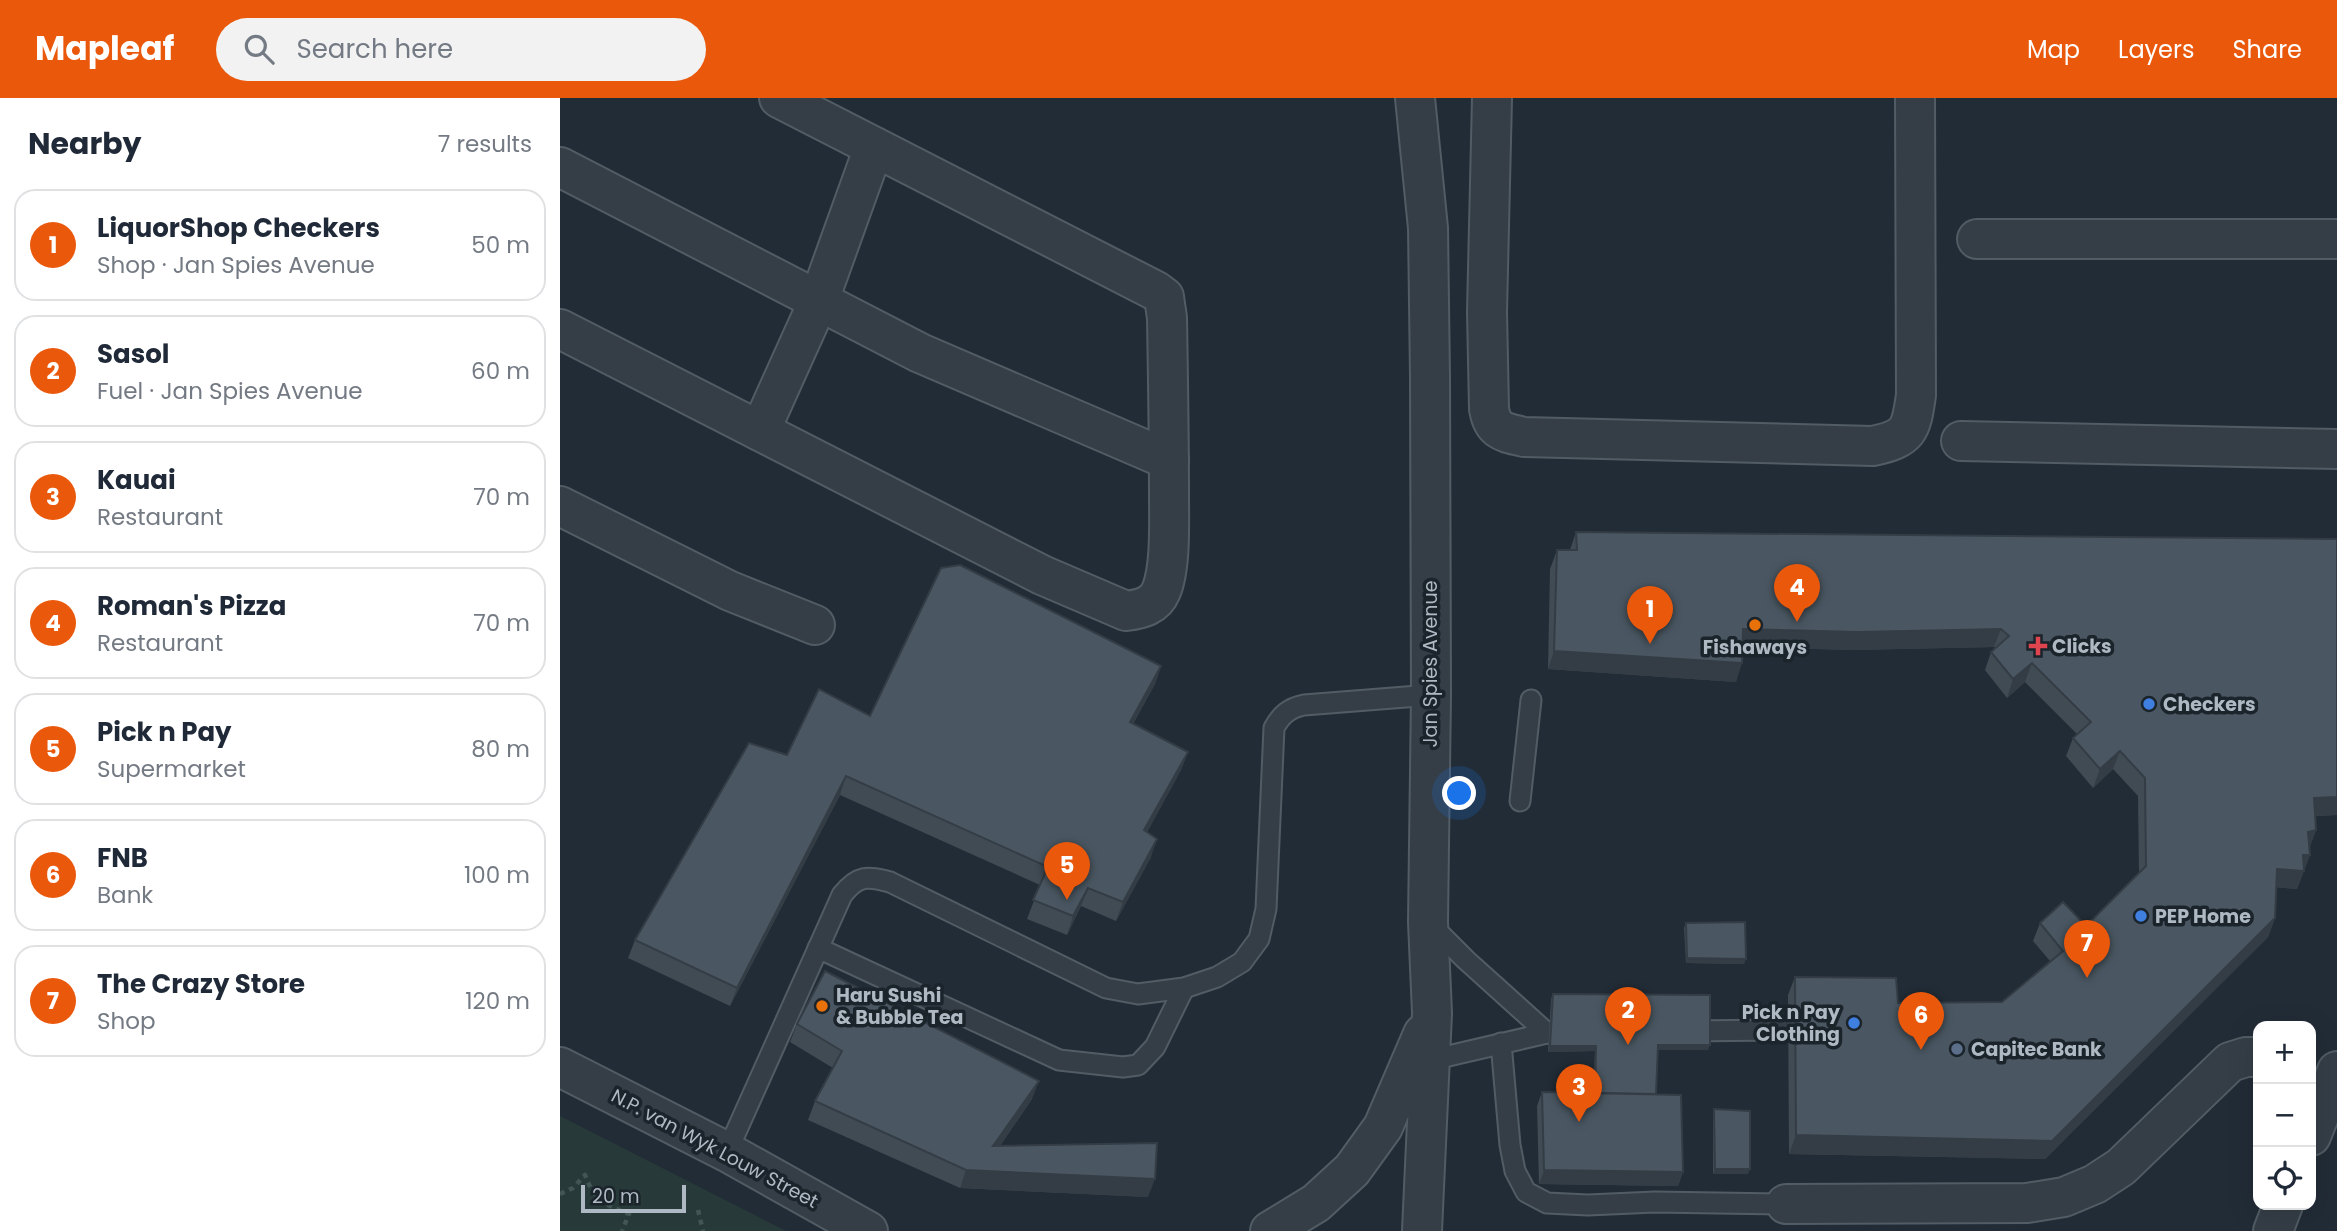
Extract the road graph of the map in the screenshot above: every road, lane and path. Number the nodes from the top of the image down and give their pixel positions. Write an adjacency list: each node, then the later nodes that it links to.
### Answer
1 (779, 98): 5 (street)
2 (1415, 98): 17 (street, Jan Spies Avenue)
3 (1492, 98): 4 (street)
4 (1915, 98)
5 (874, 147): 9 (street); 14 (street)
6 (560, 167): 9 (street)
7 (1977, 239): 8 (street)
8 (2337, 239)
9 (819, 300): 11 (street); 14 (street)
10 (560, 329): 11 (street)
11 (760, 431): 14 (street)
12 (1961, 441): 13 (street)
13 (2337, 449)
14 (1169, 460)
15 (560, 506): 16 (street)
16 (815, 625)
17 (1431, 695): 20 (street, Jan Spies Avenue); 22 (lane)
18 (1531, 700): 19 (lane)
19 (1520, 801)
20 (1428, 922): 23 (street, Jan Spies Avenue); 27 (lane)
21 (818, 948): 22 (lane); 22 (lane); 34 (lane)
22 (1184, 988)
23 (1432, 1013): 30 (street, Jan Spies Avenue); 42 (street)
24 (1782, 1030): 26 (lane)
25 (1588, 1032): 27 (lane)
26 (1671, 1032)
27 (1547, 1033): 28 (lane)
28 (1501, 1043): 30 (lane); 36 (lane)
29 (2253, 1057): 36 (street)
30 (1431, 1060): 43 (street, Jan Spies Avenue)
31 (560, 1066): 34 (street, N.P. van Wyk Louw Street)
32 (2326, 1077): 33 (street)
33 (2316, 1116)
34 (727, 1152): 41 (street, N.P. van Wyk Louw Street)
35 (560, 1194): 39 (path)
36 (1786, 1204)
37 (698, 1210): 40 (path)
38 (2281, 1210): 44 (street)
39 (622, 1231)
40 (703, 1231)
41 (868, 1231)
42 (1270, 1231)
43 (1422, 1231)
44 (2273, 1231)

